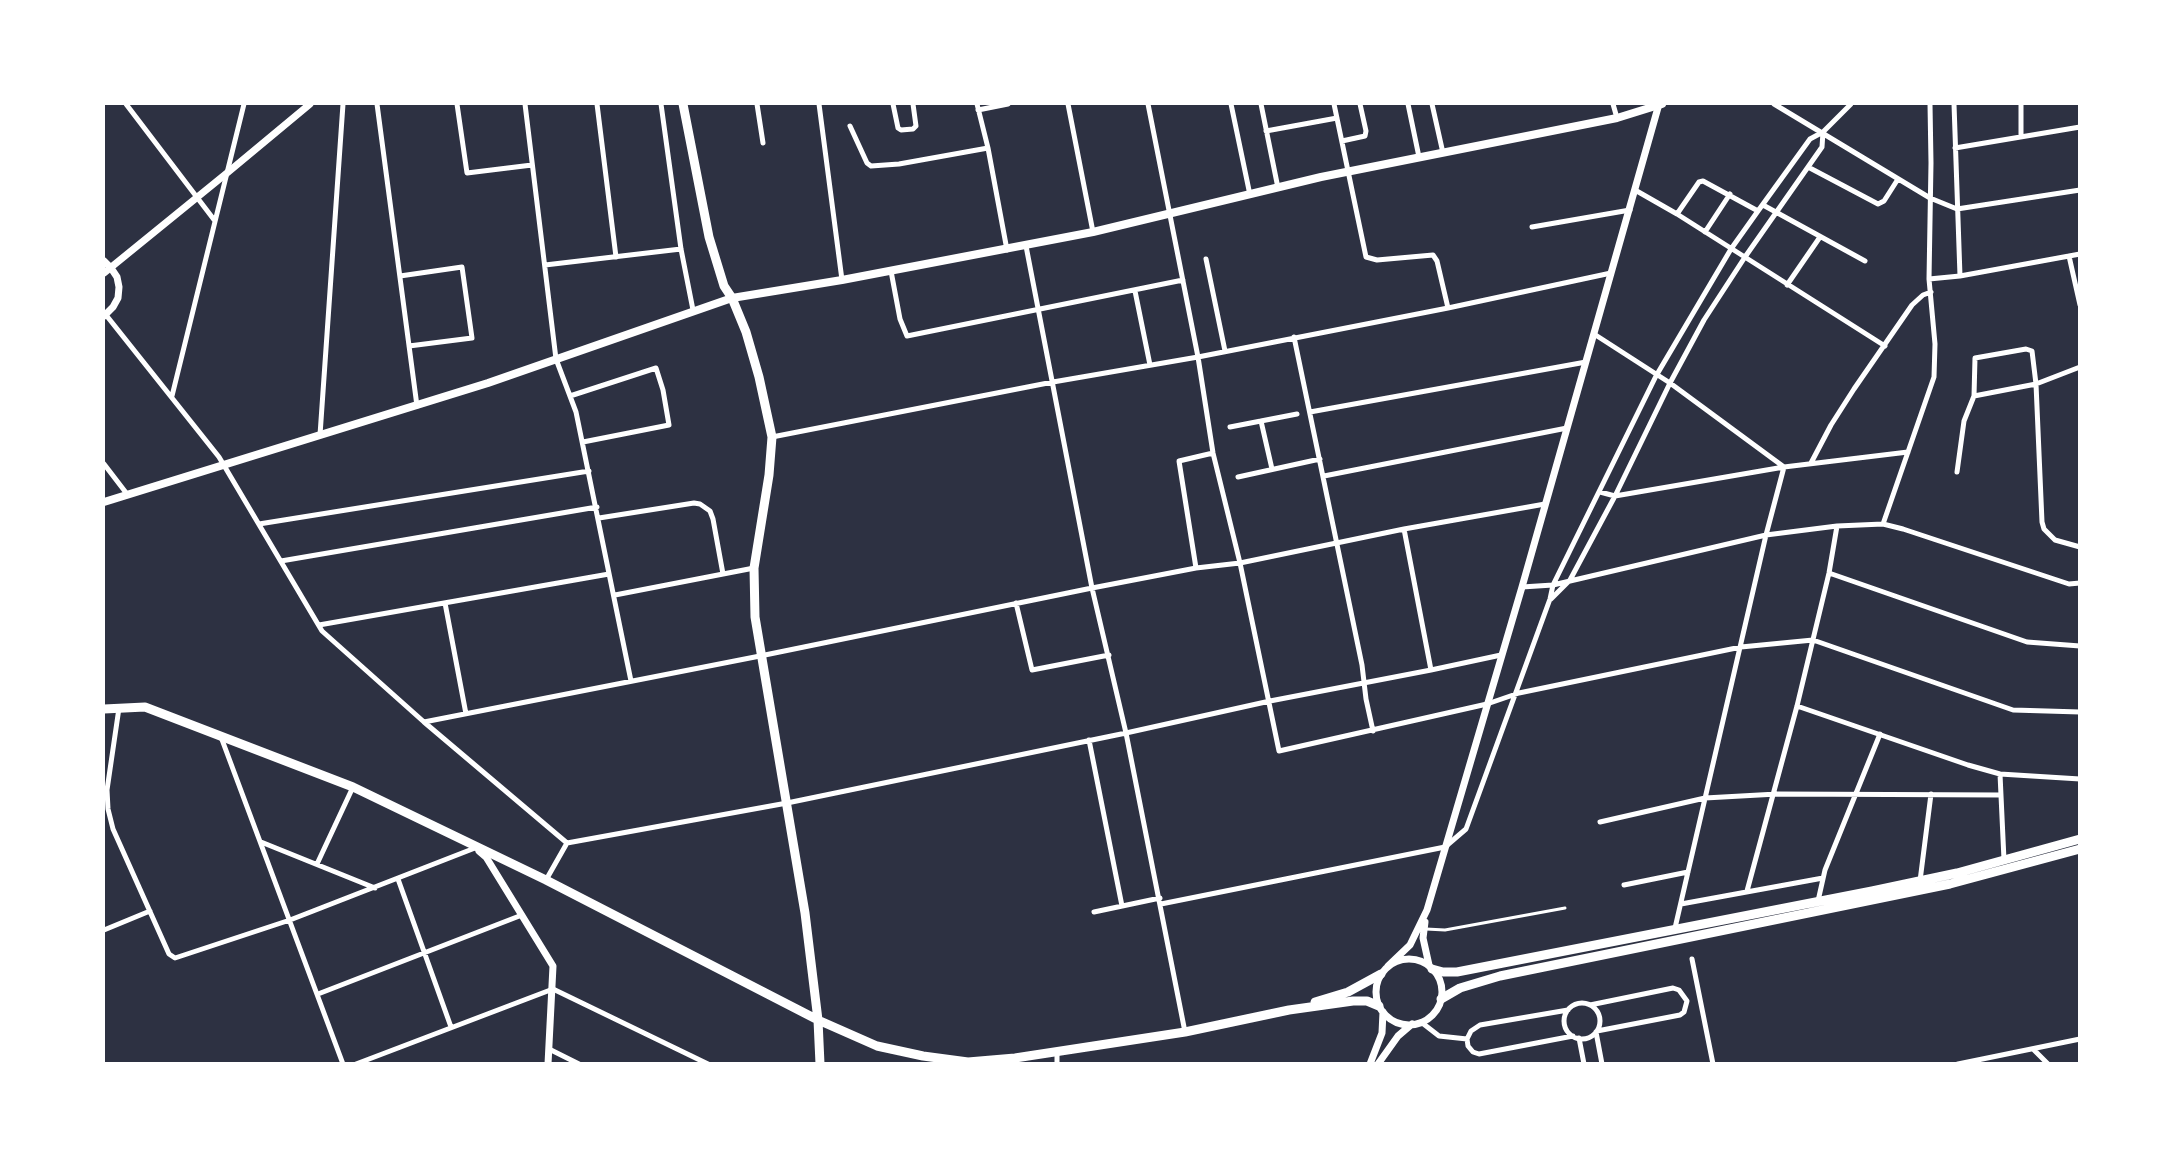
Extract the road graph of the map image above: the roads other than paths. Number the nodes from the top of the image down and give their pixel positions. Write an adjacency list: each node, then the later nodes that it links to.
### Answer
1 (126, 104): 55 (street)
2 (244, 104): 48 (street)
3 (310, 104): 48 (street)
4 (343, 104): 124 (street)
5 (377, 104): 85 (street)
6 (457, 104): 45 (street)
7 (525, 104): 45 (street)
8 (597, 104): 75 (street)
9 (661, 104): 70 (street)
10 (683, 104): 93 (main road)
11 (757, 104): 40 (street)
12 (819, 104): 88 (street)
13 (893, 104): 14 (street)
14 (913, 104)
15 (1008, 104): 31 (street)
16 (1068, 104): 66 (street)
17 (1148, 104): 62 (street)
18 (1231, 104): 54 (street)
19 (1261, 104): 36 (street)
20 (1334, 104): 32 (street)
21 (1360, 104): 39 (street)
22 (1408, 104): 44 (street)
23 (1432, 104): 43 (street)
24 (1613, 104): 33 (street)
25 (1660, 104): 33 (main road); 52 (street)
26 (1774, 104): 37 (street)
27 (1851, 104): 37 (street)
28 (1930, 104): 56 (street)
29 (1954, 104): 42 (street)
30 (2021, 104): 38 (street)
31 (977, 107): 41 (street)
32 (1337, 118): 36 (street); 39 (street)
33 (1617, 118): 43 (main road)
34 (850, 126): 41 (street)
35 (2079, 127): 38 (street)
36 (1266, 131): 50 (street)
37 (1823, 132): 46 (street); 49 (street); 57 (street)
38 (2021, 136): 42 (street)
39 (1342, 141): 47 (street)
40 (763, 143)
41 (988, 148): 72 (street)
42 (1955, 148): 58 (street)
43 (1443, 153): 44 (main road)
44 (1419, 157): 47 (main road)
45 (532, 165): 80 (street)
46 (1808, 167): 49 (street); 61 (street)
47 (1349, 172): 50 (main road); 95 (street)
48 (227, 173): 55 (street); 64 (street)
49 (1898, 179): 56 (street)
50 (1278, 188): 54 (main road)
51 (2079, 189): 58 (street)
52 (1635, 190): 59 (street); 63 (street)
53 (1730, 194): 60 (street); 63 (street); 67 (street)
54 (1250, 195): 62 (main road)
55 (197, 197): 64 (street); 81 (street)
56 (1930, 198): 58 (street); 87 (street)
57 (1763, 205): 60 (street); 61 (street)
58 (1957, 209): 86 (street)
59 (1629, 210): 65 (street); 84 (street)
60 (1758, 211): 71 (street)
61 (1776, 211): 68 (street); 76 (street)
62 (1170, 213): 66 (main road); 89 (street)
63 (1677, 214): 67 (street)
64 (215, 221): 115 (street)
65 (1532, 227)
66 (1093, 232): 69 (main road)
67 (1705, 232): 71 (street)
68 (1820, 237): 79 (street); 90 (street)
69 (1026, 246): 72 (main road); 97 (street)
70 (681, 249): 75 (street); 96 (street)
71 (1731, 249): 76 (street); 99 (street)
72 (1007, 250): 82 (main road)
73 (2079, 254): 74 (street)
74 (2069, 256): 86 (street); 94 (street)
75 (616, 257): 80 (street)
76 (1745, 257): 90 (street); 100 (street)
77 (1206, 259): 105 (street)
78 (104, 261): 81 (street)
79 (1865, 261)
80 (544, 265): 107 (street)
81 (111, 268): 83 (street); 98 (street)
82 (891, 271): 88 (main road); 97 (street)
83 (104, 273)
84 (1611, 273): 95 (street); 101 (street)
85 (400, 276): 103 (street); 103 (street)
86 (1960, 276): 87 (street)
87 (1929, 279): 92 (street)
88 (842, 280): 93 (main road)
89 (1183, 280): 91 (street); 106 (street)
90 (1787, 285): 104 (street)
91 (1135, 291): 97 (street); 109 (street)
92 (1930, 292): 104 (street); 127 (street)
93 (732, 298): 96 (main road); 125 (main road)
94 (2079, 305)
95 (1448, 308): 102 (street)
96 (693, 310): 107 (main road)
97 (1040, 310): 112 (street)
98 (105, 315): 115 (street)
99 (1691, 315): 100 (street); 111 (street)
100 (1704, 320): 113 (street)
101 (1594, 334): 108 (street); 111 (street)
102 (1294, 337): 105 (street); 119 (street)
103 (409, 346): 118 (street)
104 (1885, 346): 130 (street)
105 (1225, 351): 106 (street)
106 (1198, 357): 109 (street); 128 (street)
107 (556, 360): 116 (street); 118 (main road)
108 (1586, 362): 119 (street); 123 (street)
109 (1150, 365): 112 (street)
110 (2079, 367): 114 (street)
111 (1656, 376): 113 (street); 139 (street)
112 (1053, 382): 125 (street); 164 (street)
113 (1670, 383): 133 (street); 141 (street)
114 (2036, 384): 117 (street); 117 (street); 152 (street)
115 (172, 396): 132 (street)
116 (570, 396): 126 (street); 126 (street)
117 (1974, 396): 136 (street)
118 (417, 406): 124 (main road)
119 (1310, 412): 129 (street)
120 (1297, 414): 121 (street)
121 (1261, 421): 122 (street); 134 (street)
122 (1230, 427)
123 (1567, 428): 137 (street); 143 (street)
124 (320, 435): 132 (main road)
125 (772, 437): 155 (main road)
126 (583, 442): 135 (street)
127 (1908, 452): 130 (street); 147 (street)
128 (1213, 453): 154 (street); 156 (street)
129 (1320, 459): 134 (street); 137 (street)
130 (1811, 463): 133 (street)
131 (104, 464): 140 (street)
132 (224, 466): 140 (main road); 146 (street)
133 (1784, 467): 141 (street); 150 (street)
134 (1272, 469): 138 (street)
135 (589, 471): 144 (street); 146 (street)
136 (1957, 472)
137 (1324, 476): 151 (street)
138 (1238, 477)
139 (1600, 492): 141 (street); 162 (street)
140 (127, 494): 142 (main road)
141 (1615, 496): 160 (street)
142 (104, 502)
143 (1545, 504): 149 (street); 163 (street)
144 (597, 507): 145 (street); 153 (street)
145 (599, 518): 158 (street); 159 (street)
146 (259, 524): 153 (street)
147 (1882, 524): 148 (street); 161 (street)
148 (1837, 526): 150 (street); 157 (street)
149 (1404, 529): 151 (street); 176 (street)
150 (1766, 535): 160 (street); 172 (street)
151 (1338, 542): 154 (street); 178 (street)
152 (2079, 547)
153 (280, 561): 169 (street)
154 (1240, 563): 156 (street); 180 (street)
155 (754, 568): 159 (street); 175 (main road)
156 (1196, 568): 164 (street)
157 (1829, 573): 170 (street); 171 (street)
158 (609, 574): 165 (street); 167 (street)
159 (723, 574): 165 (street)
160 (1570, 580): 162 (street); 166 (street)
161 (2079, 583)
162 (1553, 585): 163 (street); 166 (street)
163 (1522, 587): 174 (street)
164 (1092, 588): 168 (street); 173 (street)
165 (615, 595): 177 (street)
166 (1550, 599): 179 (street)
167 (445, 603): 169 (street); 186 (street)
168 (1016, 603): 173 (street); 175 (street)
169 (319, 626): 187 (street)
170 (1813, 640): 172 (street); 182 (street); 185 (street)
171 (2079, 646)
172 (1741, 647): 179 (street); 200 (street)
173 (1109, 655): 189 (street)
174 (1501, 655): 176 (street); 181 (street)
175 (760, 656): 177 (street); 201 (main road)
176 (1431, 670): 178 (street)
177 (631, 681): 186 (street)
178 (1365, 683): 180 (street); 188 (street)
179 (1514, 695): 181 (street); 207 (street)
180 (1270, 701): 188 (street); 189 (street)
181 (1487, 704): 188 (street); 207 (street)
182 (1797, 706): 190 (street); 197 (street)
183 (119, 708): 184 (main road); 191 (main road); 225 (street)
184 (104, 709)
185 (2079, 712)
186 (466, 714): 187 (street)
187 (424, 722): 205 (street)
188 (1373, 731)
189 (1126, 733): 192 (street); 219 (street)
190 (1880, 734): 193 (street); 196 (street)
191 (220, 737): 195 (main road); 204 (street)
192 (1089, 740): 201 (street); 222 (street)
193 (2000, 774): 194 (street); 199 (street)
194 (2079, 779)
195 (353, 787): 206 (main road); 210 (street)
196 (1856, 793): 197 (street); 198 (street); 212 (street)
197 (1773, 794): 200 (street); 218 (street)
198 (1931, 794): 199 (street); 215 (street)
199 (2001, 795): 209 (street)
200 (1705, 798): 202 (street); 211 (street)
201 (787, 803): 205 (street); 243 (main road)
202 (1600, 822)
203 (2079, 838): 209 (main road)
204 (261, 842): 210 (street); 228 (street)
205 (567, 843): 214 (street)
206 (473, 845): 213 (street); 214 (main road); 227 (street)
207 (1445, 847): 219 (street); 224 (street)
208 (2079, 849): 238 (main road)
209 (2004, 860): 215 (main road)
210 (317, 864): 217 (street)
211 (1688, 872): 216 (street); 221 (street)
212 (1823, 878): 218 (street); 220 (street)
213 (398, 879): 217 (street); 232 (street)
214 (546, 880): 243 (main road)
215 (1920, 881): 220 (main road)
216 (1624, 885)
217 (375, 888): 228 (street)
218 (1747, 891): 221 (street)
219 (1160, 901): 222 (street); 247 (street)
220 (1818, 901): 229 (main road)
221 (1681, 904): 229 (street)
222 (1122, 906): 226 (street)
223 (1565, 908): 230 (lane)
224 (1427, 910): 230 (street); 235 (street)
225 (150, 911): 228 (street); 231 (street)
226 (1094, 912)
227 (522, 915): 232 (street); 236 (street)
228 (290, 920): 237 (street)
229 (1675, 928): 234 (main road)
230 (1424, 929): 234 (street)
231 (104, 930)
232 (425, 954): 237 (street); 246 (street)
233 (1692, 959): 266 (street)
234 (1431, 967): 235 (street); 238 (street)
235 (1385, 970): 240 (street); 241 (main road)
236 (553, 989): 246 (street); 252 (street); 259 (street)
237 (318, 994): 255 (street)
238 (1441, 999): 244 (street)
239 (1590, 1005): 242 (street); 248 (street); 248 (street)
240 (1381, 1009): 241 (main road); 245 (street); 262 (street)
241 (1289, 1010): 247 (main road)
242 (1568, 1010): 249 (street); 250 (street)
243 (818, 1020): 254 (main road); 260 (main road)
244 (1421, 1022): 245 (street); 250 (street)
245 (1412, 1024): 263 (street)
246 (451, 1027): 256 (street)
247 (1185, 1032): 254 (main road)
248 (1596, 1032): 249 (street); 265 (street)
249 (1576, 1037): 250 (street); 264 (street)
250 (1467, 1039)
251 (2079, 1039): 253 (street)
252 (549, 1049): 257 (street); 258 (street)
253 (2033, 1049): 267 (street); 268 (street)
254 (1057, 1052): 261 (street)
255 (343, 1064)
256 (356, 1064)
257 (548, 1064)
258 (579, 1064)
259 (708, 1064)
260 (820, 1064)
261 (1057, 1064)
262 (1370, 1064)
263 (1378, 1064)
264 (1584, 1064)
265 (1602, 1064)
266 (1713, 1064)
267 (1958, 1064)
268 (2048, 1064)

